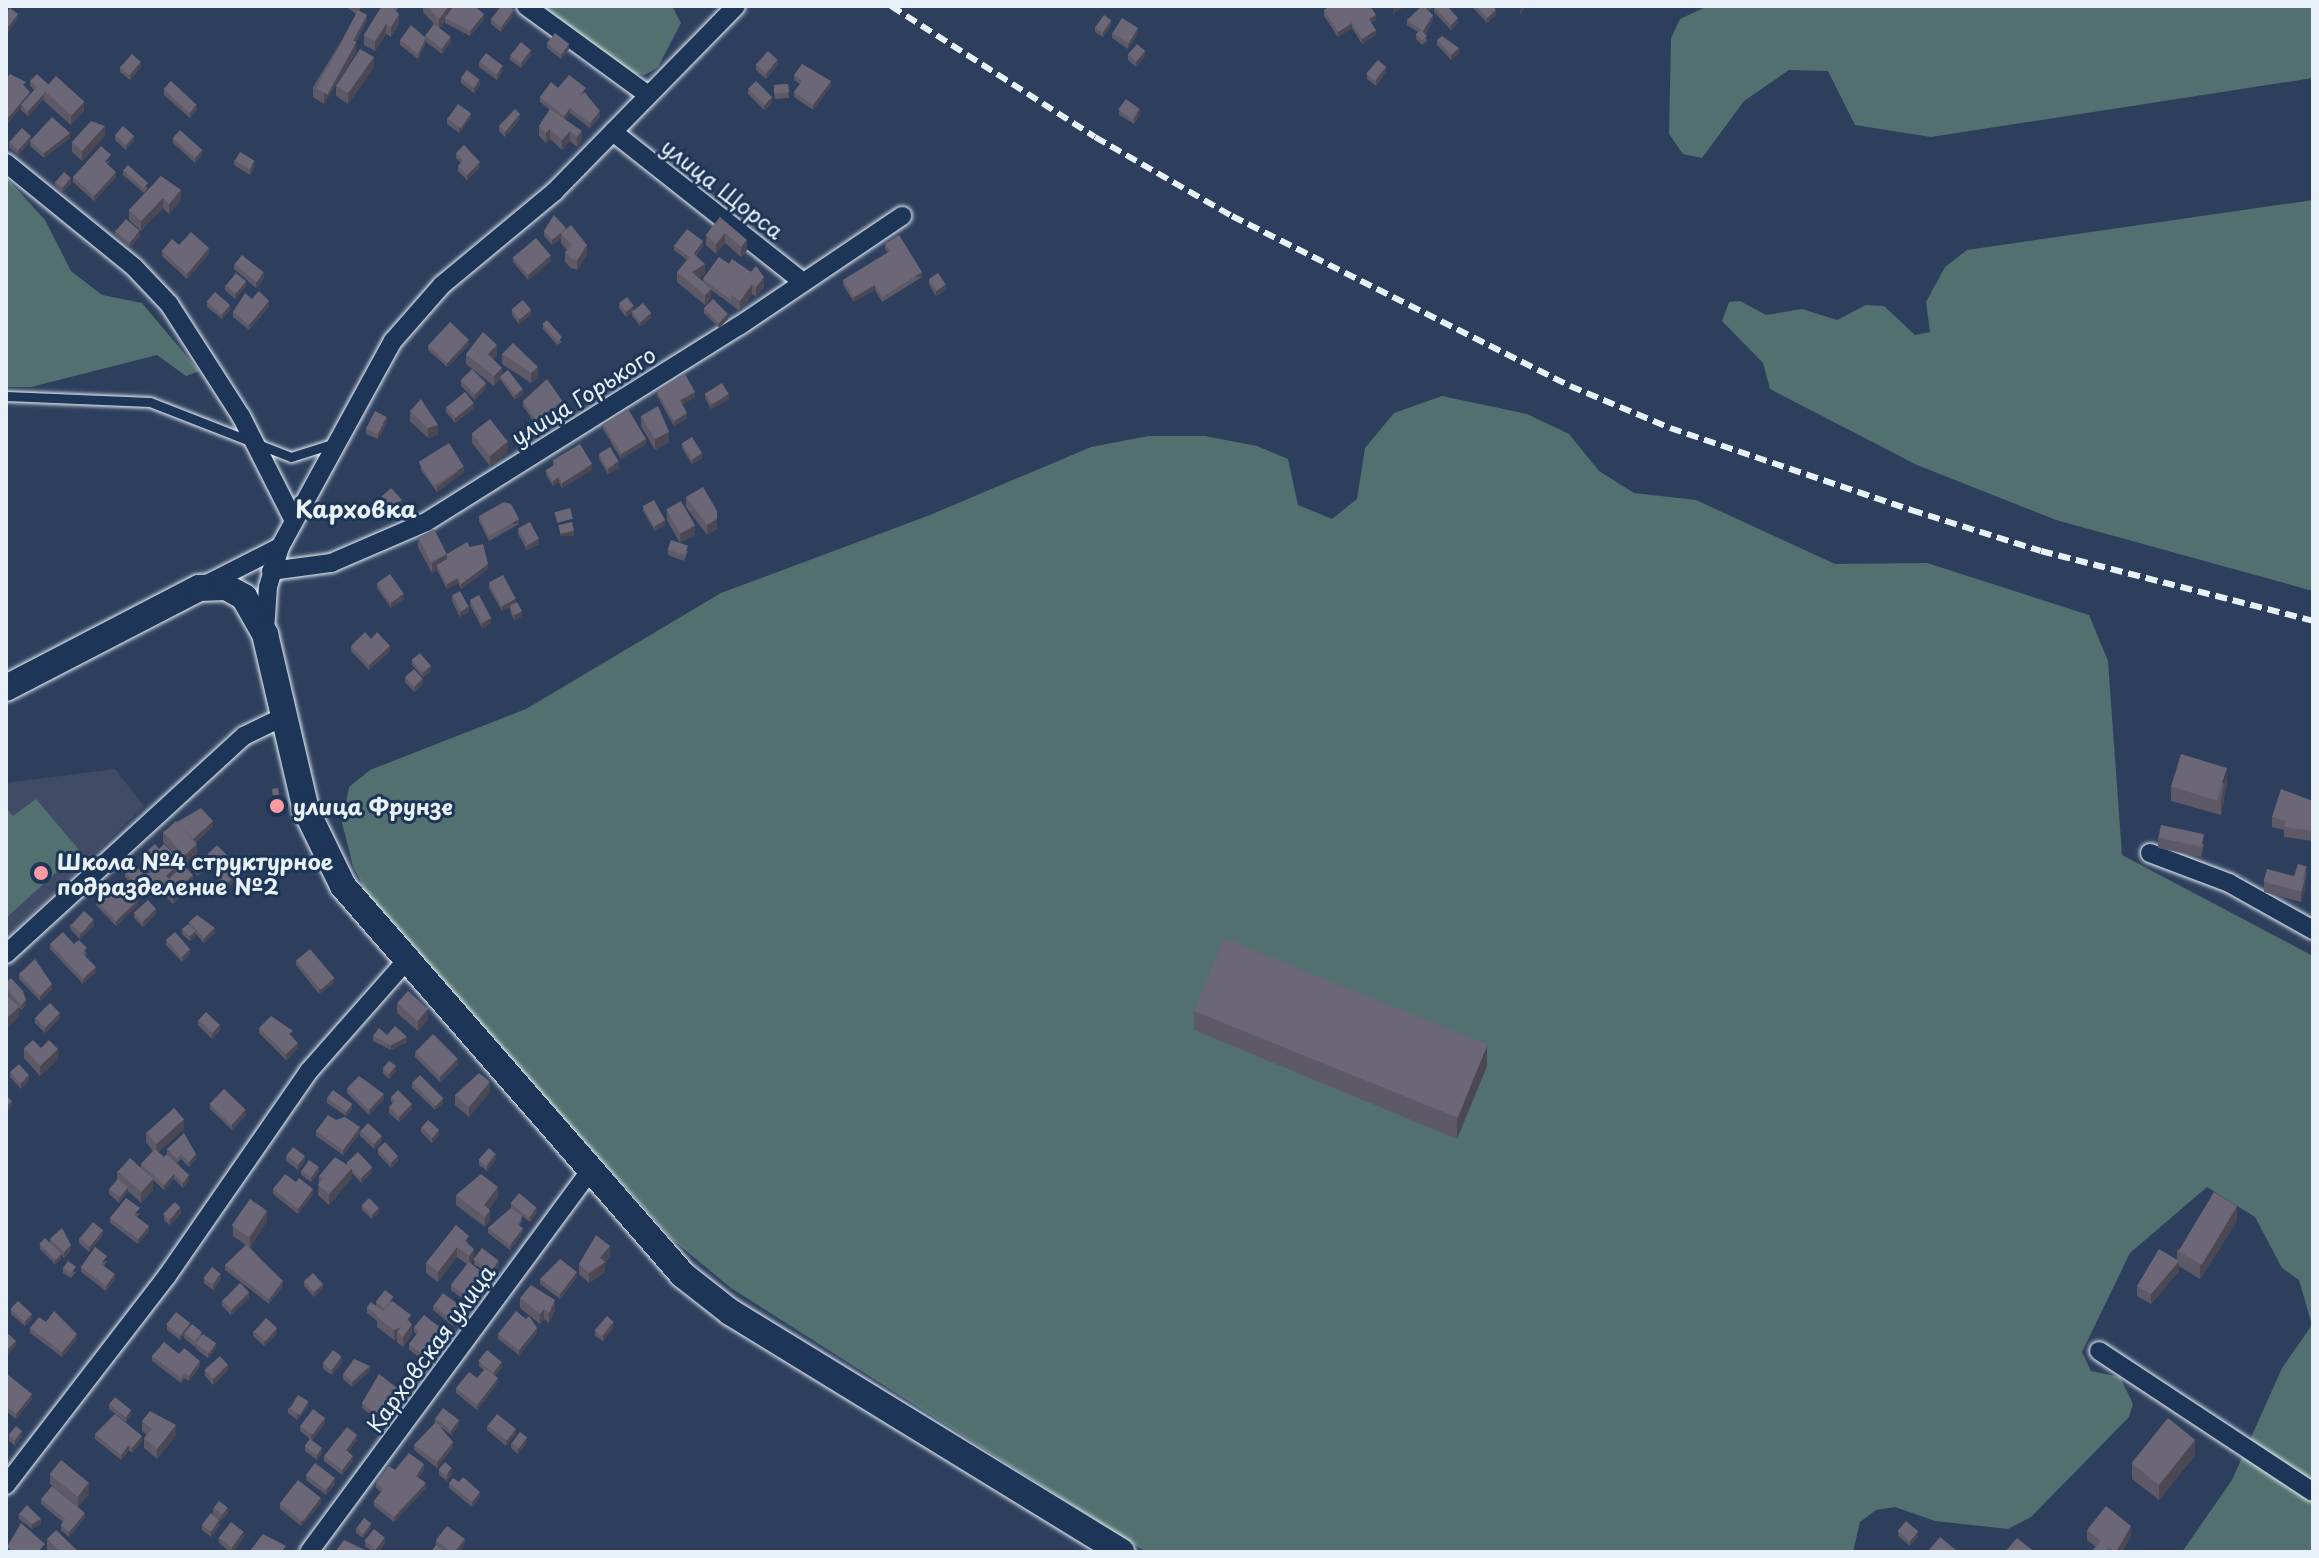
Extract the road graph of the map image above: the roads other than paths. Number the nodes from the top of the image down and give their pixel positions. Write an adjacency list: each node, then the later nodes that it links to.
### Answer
1 (526, 6): 3 (street)
2 (736, 6): 3 (street)
3 (648, 95): 4 (street)
4 (613, 132): 7 (street, улица Щорса); 9 (street)
5 (6, 163): 10 (street)
6 (902, 216): 7 (street, улица Горького)
7 (803, 282): 13 (street, улица Горького)
8 (6, 396): 10 (lane)
9 (335, 442): 10 (lane); 11 (street)
10 (257, 445): 11 (street)
11 (293, 519): 12 (street)
12 (280, 547): 13 (street); 14 (street)
13 (271, 571): 15 (street)
14 (199, 588): 15 (street); 16 (street)
15 (265, 634): 17 (street)
16 (6, 688)
17 (283, 717): 20 (street); 21 (street)
18 (2150, 853): 19 (street)
19 (2313, 930)
20 (6, 954)
21 (406, 961): 22 (street); 24 (street)
22 (590, 1171): 26 (street, Карховская улица); 27 (street)
23 (2099, 1351): 25 (street)
24 (6, 1485)
25 (2313, 1492)
26 (309, 1552)
27 (1121, 1552)

